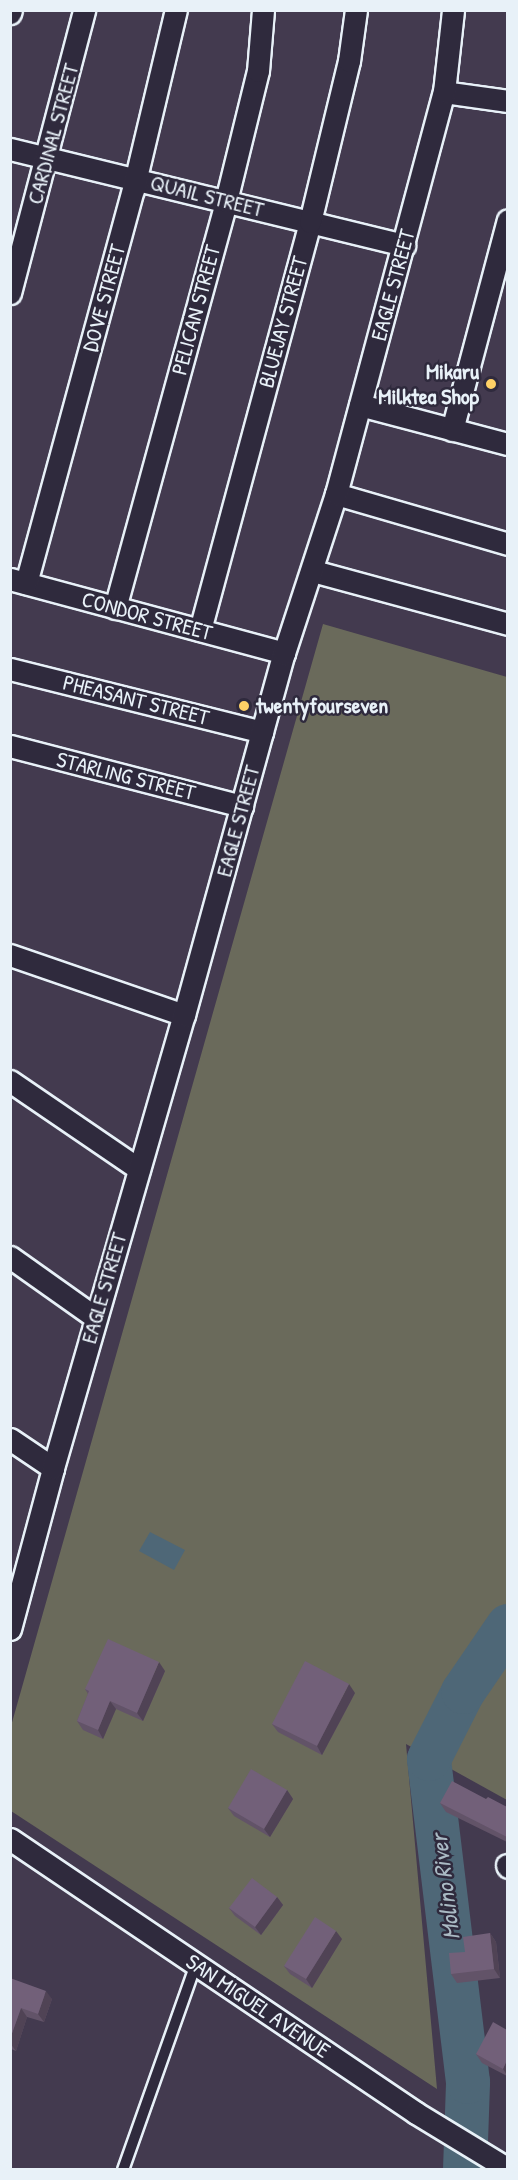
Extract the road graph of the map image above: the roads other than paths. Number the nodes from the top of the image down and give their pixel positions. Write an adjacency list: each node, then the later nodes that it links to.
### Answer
1 (84, 10): 9 (street, CARDINAL STREET)
2 (176, 10): 10 (street, DOVE STREET)
3 (263, 10): 11 (street, PELICAN STREET)
4 (356, 10): 13 (street, BLUEJAY STREET)
5 (453, 10): 6 (street, EAGLE STREET)
6 (444, 92): 7 (street); 14 (street, EAGLE STREET)
7 (507, 101)
8 (10, 149): 9 (street, QUAIL STREET)
9 (46, 158): 10 (street, QUAIL STREET); 15 (street, CARDINAL STREET)
10 (136, 178): 11 (street, QUAIL STREET); 22 (street, DOVE STREET)
11 (226, 201): 13 (street, QUAIL STREET); 23 (street, PELICAN STREET)
12 (507, 220): 17 (street)
13 (310, 222): 14 (street, QUAIL STREET); 25 (street, BLUEJAY STREET)
14 (404, 245): 16 (street, EAGLE STREET)
15 (10, 293)
16 (360, 405): 17 (street); 19 (street, EAGLE STREET)
17 (452, 430): 18 (street)
18 (507, 444)
19 (336, 494): 20 (street); 21 (street, EAGLE STREET)
20 (507, 544)
21 (313, 571): 24 (street); 26 (street, EAGLE STREET)
22 (18, 581): 23 (street, CONDOR STREET)
23 (115, 608): 25 (street, CONDOR STREET)
24 (507, 624)
25 (200, 630): 26 (street, CONDOR STREET)
26 (284, 653): 28 (street, EAGLE STREET)
27 (10, 669): 28 (street, PHEASANT STREET)
28 (262, 732): 30 (street, EAGLE STREET)
29 (10, 746): 30 (street, STARLING STREET)
30 (242, 806): 32 (street, EAGLE STREET)
31 (10, 955): 32 (street)
32 (184, 1015): 34 (street, EAGLE STREET)
33 (10, 1081): 34 (street)
34 (139, 1169): 36 (street, EAGLE STREET)
35 (10, 1257): 36 (street)
36 (96, 1317): 38 (street, EAGLE STREET)
37 (10, 1439): 38 (street)
38 (52, 1468): 39 (street, EAGLE STREET)
39 (11, 1629)
40 (10, 1839): 41 (street, SAN MIGUEL AVENUE)
41 (196, 1964): 42 (street, SAN MIGUEL AVENUE); 43 (lane)
42 (503, 2166)
43 (123, 2169)

